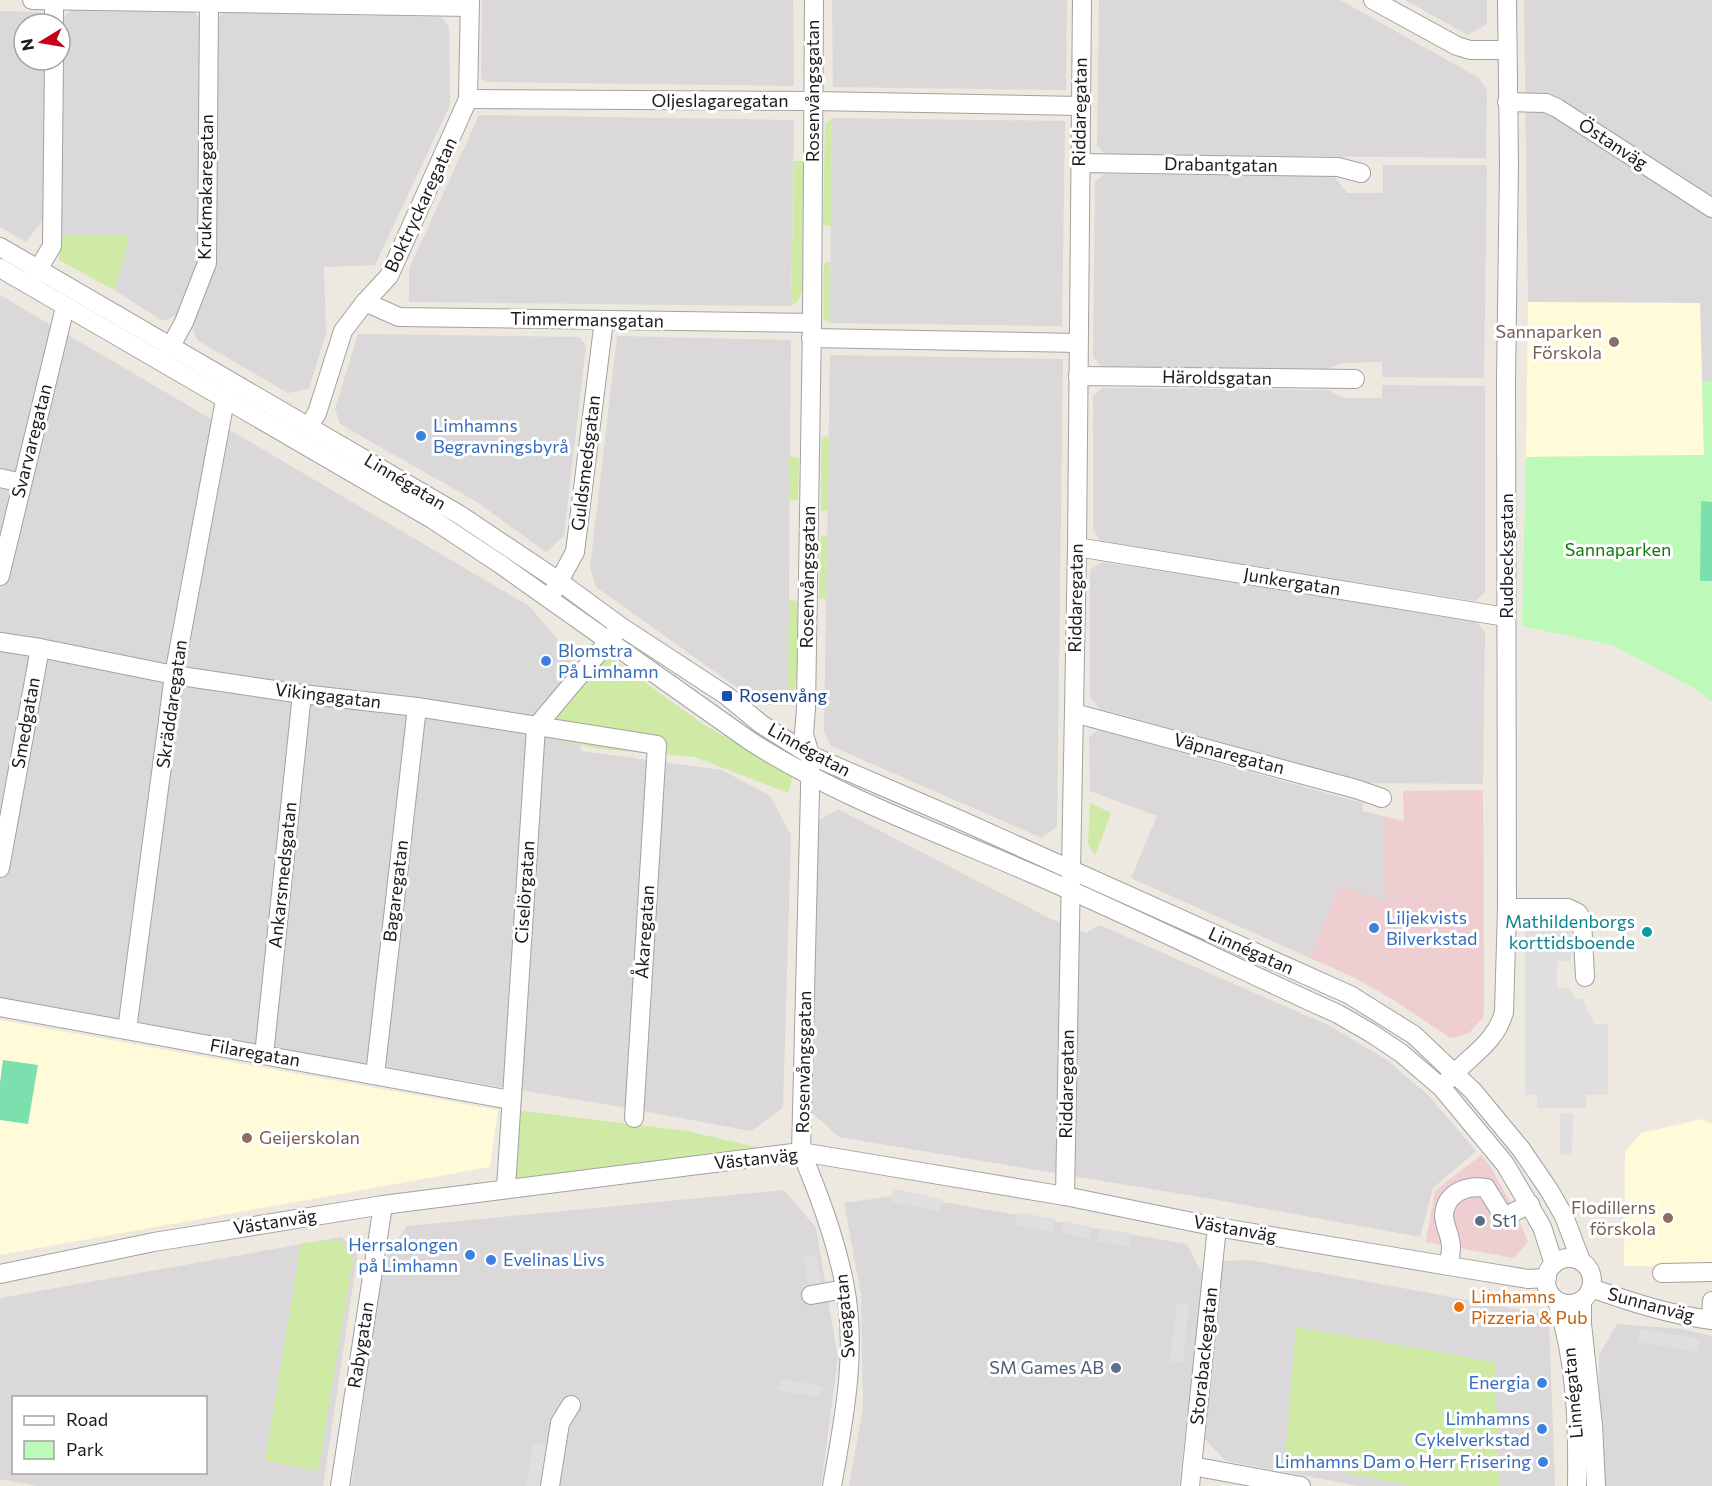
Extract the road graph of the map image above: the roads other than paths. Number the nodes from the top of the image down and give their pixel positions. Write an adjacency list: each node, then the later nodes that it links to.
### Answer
1 (32, 0): 2 (street)
2 (54, 0): 3 (street)
3 (108, 0): 8 (street)
4 (814, 0): 13 (street, Rosenvångsgatan)
5 (1082, 0): 15 (street, Riddaregatan)
6 (1373, 0): 10 (street)
7 (1507, 0): 10 (street, Rudbecksgatan)
8 (209, 2): 9 (street); 27 (street, Krukmakaregatan)
9 (469, 4): 12 (street, Boktryckaregatan)
10 (1507, 50): 14 (street, Rudbecksgatan)
11 (54, 72): 21 (street)
12 (468, 99): 13 (street, Oljeslagaregatan); 22 (street, Boktryckaregatan)
13 (814, 101): 15 (street, Oljeslagaregatan); 25 (street, Rosenvångsgatan)
14 (1507, 102): 18 (street, Östanväg); 39 (street, Rudbecksgatan)
15 (1080, 106): 16 (street, Riddaregatan)
16 (1080, 163): 17 (street, Drabantgatan); 26 (street, Riddaregatan)
17 (1360, 173)
18 (1712, 208)
19 (0, 247): 21 (street, Linnégatan)
20 (0, 268): 21 (street, Linnégatan)
21 (34, 276): 23 (street, Linnégatan); 27 (street, Linnégatan)
22 (366, 302): 24 (street, Timmermansgatan); 32 (street, Boktryckaregatan)
23 (65, 307): 27 (street, Linnégatan); 34 (street, Svarvaregatan)
24 (604, 320): 25 (street, Timmermansgatan); 37 (street, Guldsmedsgatan)
25 (812, 330): 26 (street, Timmermansgatan); 50 (street, Rosenvångsgatan)
26 (1078, 343): 28 (street, Riddaregatan)
27 (166, 354): 30 (street, Linnégatan); 31 (street, Linnégatan)
28 (1078, 376): 29 (street, Häroldsgatan); 35 (street, Riddaregatan)
29 (1355, 380)
30 (231, 381): 31 (street, Skräddaregatan); 32 (street, Linnégatan)
31 (225, 400): 38 (street, Linnégatan); 44 (street, Skräddaregatan)
32 (309, 426): 37 (street, Linnégatan)
33 (0, 478): 34 (street)
34 (22, 483): 36 (street, Svarvaregatan)
35 (1077, 547): 39 (street, Junkergatan); 47 (street, Riddaregatan)
36 (0, 576)
37 (560, 582): 38 (street, Guldsmedsgatan); 40 (street, Linnégatan)
38 (548, 598): 41 (street, Linnégatan)
39 (1506, 617): 56 (street, Rudbecksgatan)
40 (620, 626): 41 (street); 50 (street, Linnégatan)
41 (609, 641): 48 (street); 51 (street, Linnégatan)
42 (0, 642): 43 (street, Vikingagatan)
43 (40, 648): 44 (street, Vikingagatan); 53 (street, Smedgatan)
44 (174, 675): 45 (street, Vikingagatan); 59 (street, Skräddaregatan)
45 (302, 694): 46 (street, Vikingagatan); 60 (street, Ankarsmedsgatan)
46 (417, 707): 48 (street, Vikingagatan); 62 (street, Bagaregatan)
47 (1074, 713): 52 (street, Väpnaregatan); 54 (street, Riddaregatan)
48 (536, 727): 49 (street, Vikingagatan); 64 (street, Ciselörgatan)
49 (657, 745): 65 (street, Åkaregatan)
50 (810, 755): 51 (street, Rosenvångsgatan); 54 (street, Linnégatan)
51 (810, 776): 55 (street, Linnégatan); 66 (street, Rosenvångsgatan)
52 (1382, 798)
53 (0, 868)
54 (1070, 869): 55 (street, Riddaregatan); 61 (street, Linnégatan)
55 (1071, 890): 63 (street, Linnégatan); 68 (street, Riddaregatan)
56 (1507, 908): 57 (street); 61 (street, Rudbecksgatan)
57 (1585, 977)
58 (0, 1007): 59 (street, Filaregatan)
59 (128, 1030): 60 (street, Filaregatan)
60 (264, 1055): 62 (street, Filaregatan)
61 (1455, 1072): 63 (street, Rudbecksgatan); 72 (street, Linnégatan)
62 (375, 1075): 64 (street, Filaregatan)
63 (1442, 1088): 69 (street, Linnégatan)
64 (510, 1100): 67 (street, Ciselörgatan)
65 (634, 1119)
66 (801, 1152): 67 (street, Västanväg); 68 (street, Västanväg); 78 (street, Sveagatan)
67 (506, 1188): 70 (street, Västanväg)
68 (1065, 1196): 71 (street, Västanväg)
69 (1530, 1204): 73 (street); 74 (street, Linnégatan)
70 (383, 1205): 77 (street, Västanväg); 86 (street, Rabygatan)
71 (1217, 1227): 73 (street, Västanväg); 85 (street, Storabackegatan)
72 (1581, 1261): 74 (street); 80 (street)
73 (1449, 1266): 74 (street, Västanväg)
74 (1550, 1271): 81 (street)
75 (1712, 1272): 76 (street)
76 (1662, 1273)
77 (0, 1274)
78 (845, 1289): 79 (street); 88 (street, Sveagatan)
79 (811, 1294)
80 (1587, 1294): 81 (street); 83 (street, Sunnanväg); 92 (street, Linnégatan)
81 (1557, 1301): 91 (street, Linnégatan)
82 (1712, 1301): 83 (street)
83 (1711, 1320)
84 (571, 1405): 87 (street)
85 (1192, 1466): 89 (street, Storabackegatan); 90 (street)
86 (340, 1486)
87 (550, 1486)
88 (832, 1486)
89 (1190, 1486)
90 (1300, 1486)
91 (1577, 1486)
92 (1596, 1486)

